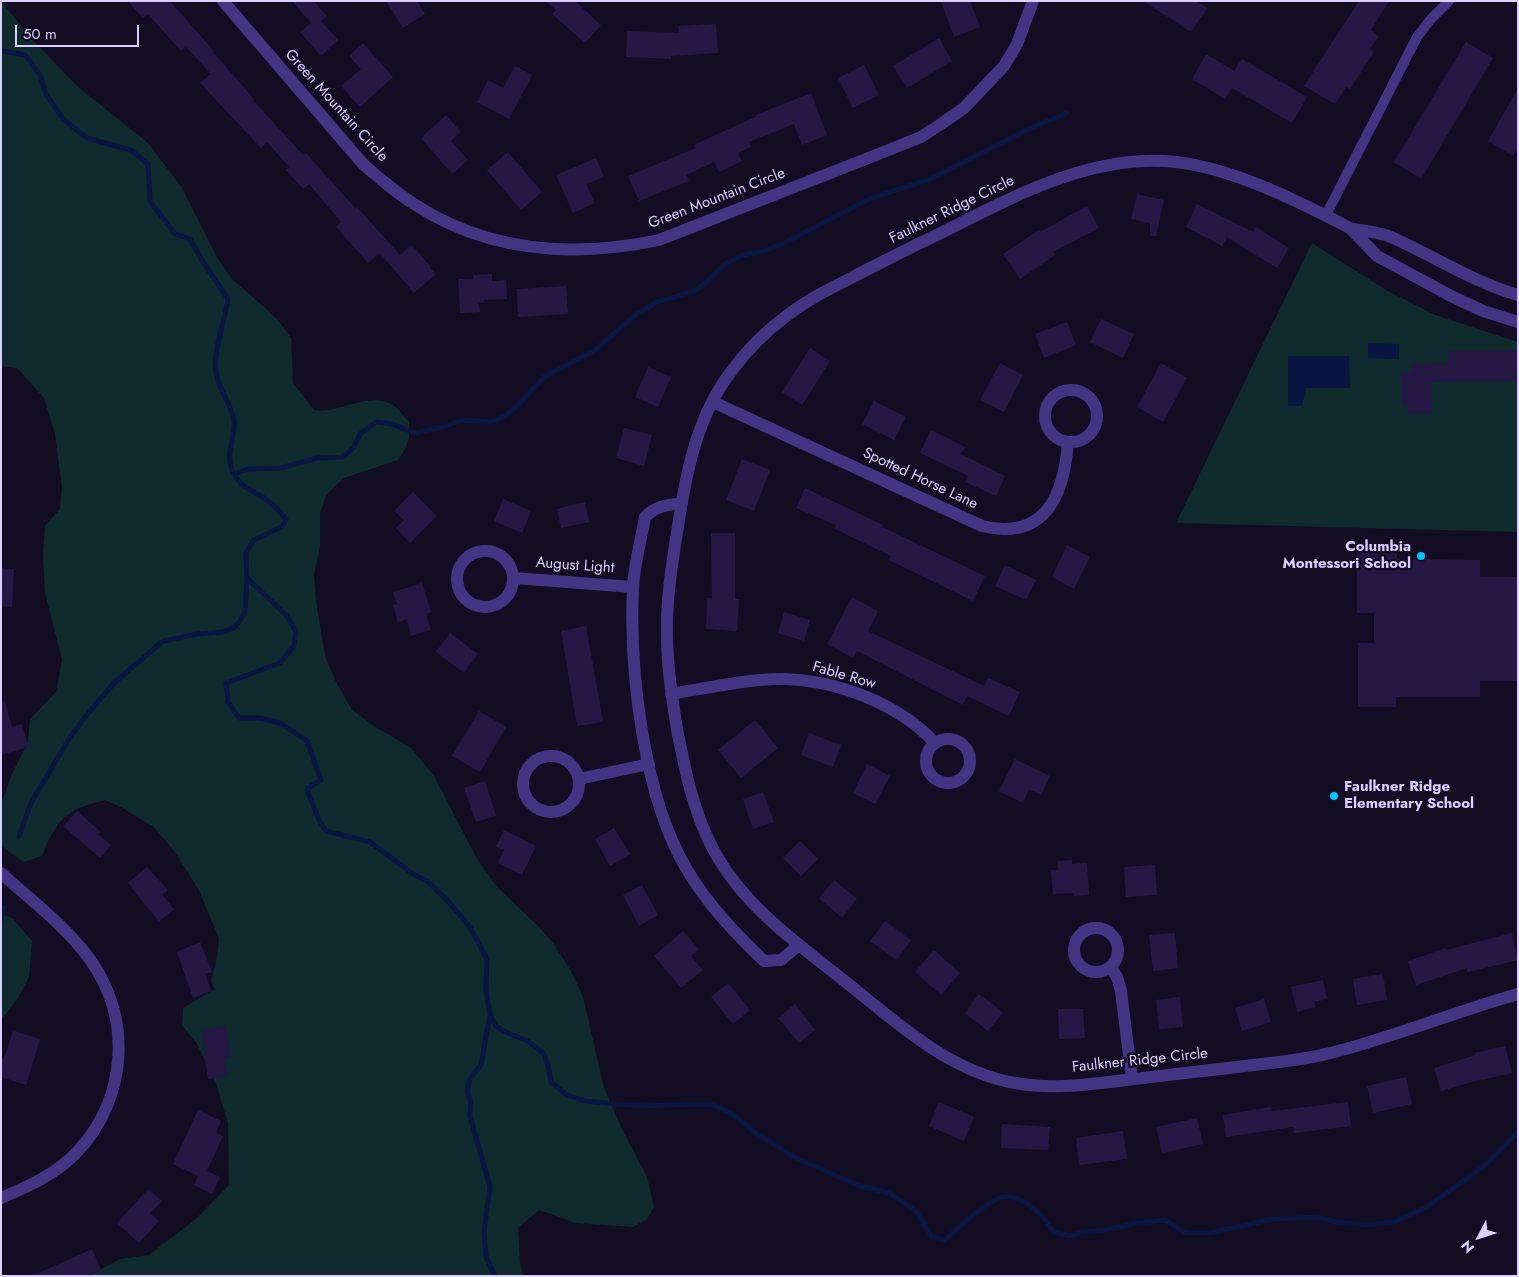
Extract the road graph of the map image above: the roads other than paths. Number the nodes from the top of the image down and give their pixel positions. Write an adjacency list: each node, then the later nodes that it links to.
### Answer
1 (222, 1): 2 (street, Green Mountain Circle)
2 (1033, 1)
3 (1448, 1): 4 (lane)
4 (1326, 216): 5 (street, Faulkner Ridge Circle); 8 (street, Faulkner Ridge Circle)
5 (1350, 228): 6 (street, Faulkner Ridge Circle); 7 (street, Faulkner Ridge Circle)
6 (1518, 295)
7 (1518, 322)
8 (713, 402): 9 (street, Spotted Horse Lane); 10 (street, Faulkner Ridge Circle)
9 (1068, 442): 9 (street)
10 (682, 503): 12 (street); 13 (street, Faulkner Ridge Circle)
11 (514, 578): 11 (street, August Light); 12 (street, August Light)
12 (633, 587): 15 (street)
13 (672, 694): 14 (street, Fable Row); 18 (street, Faulkner Ridge Circle)
14 (935, 743)
15 (649, 764): 16 (street); 18 (street)
16 (579, 779): 16 (street)
17 (1, 873): 22 (street)
18 (799, 945): 21 (street, Faulkner Ridge Circle)
19 (1110, 967): 21 (street)
20 (1518, 994): 21 (street, Faulkner Ridge Circle)
21 (1132, 1079)
22 (1, 1198)

